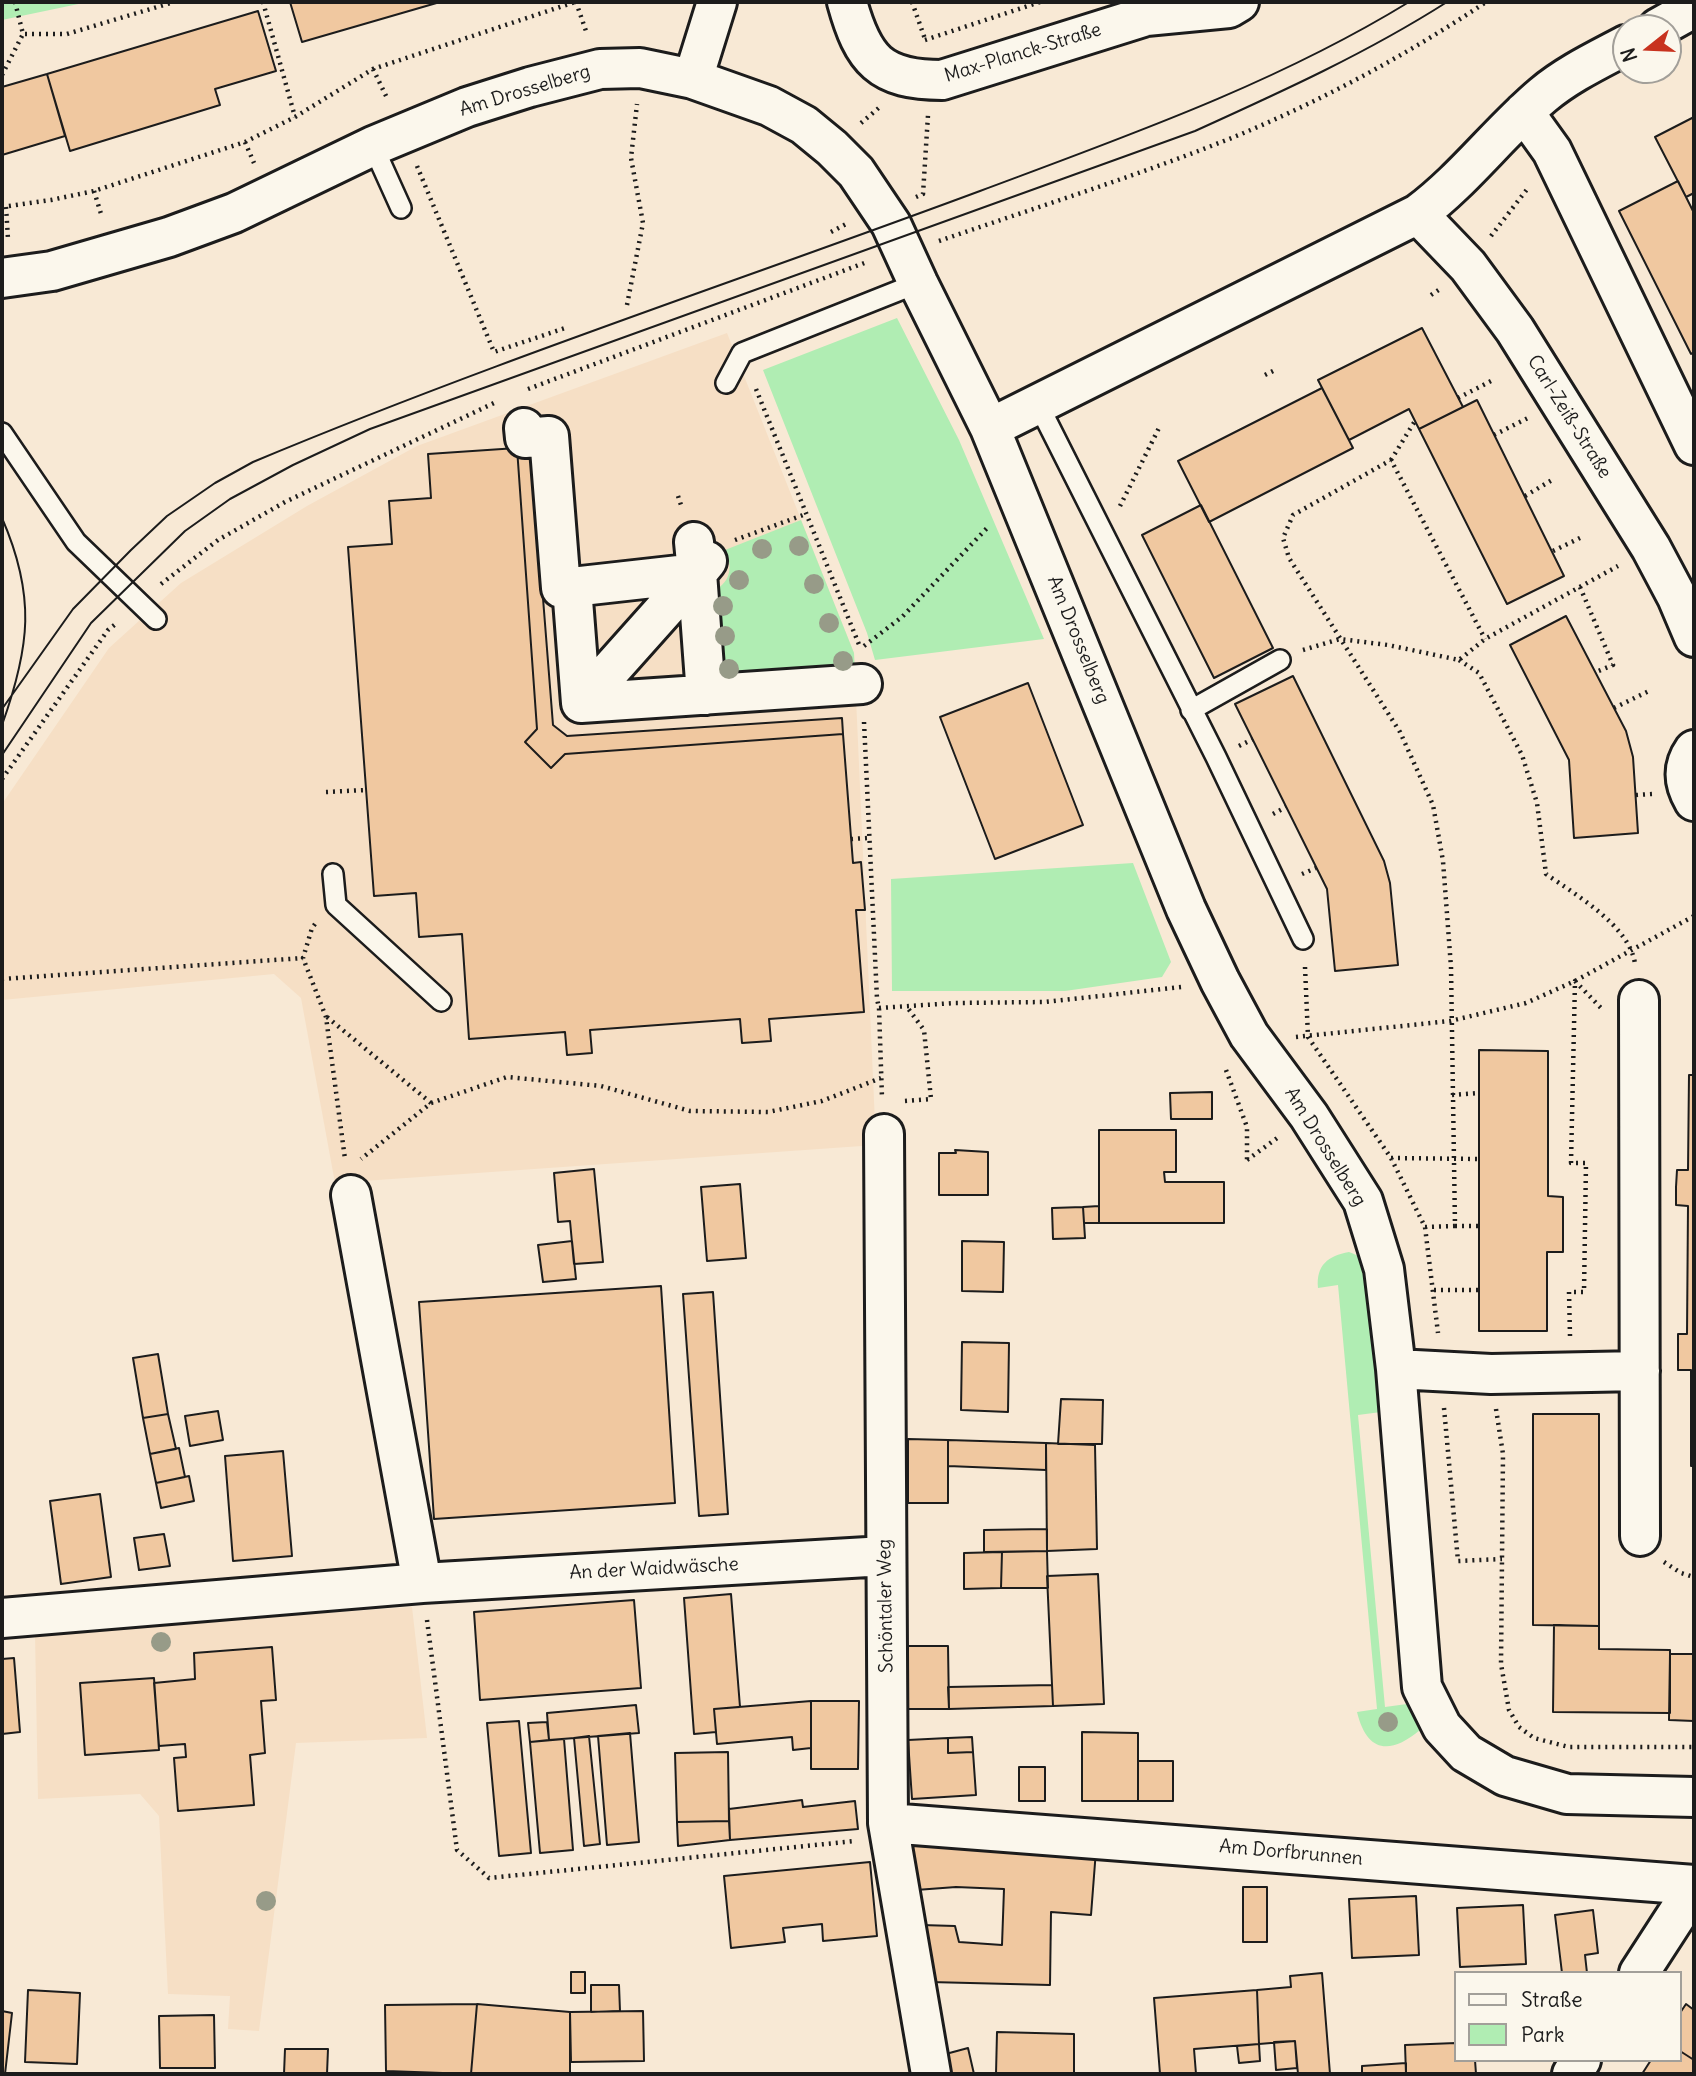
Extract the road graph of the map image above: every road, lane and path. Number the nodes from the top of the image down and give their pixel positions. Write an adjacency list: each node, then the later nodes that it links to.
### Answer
1 (15, 2): 10 (path)
2 (174, 2): 10 (path)
3 (262, 2): 18 (path)
4 (575, 2): 18 (path)
5 (718, 2): 15 (street)
6 (847, 2): 16 (street, Max-Planck-Straße)
7 (912, 2): 11 (path)
8 (1239, 2): 16 (street, Max-Planck-Straße)
9 (1486, 2): 27 (path)
10 (23, 34): 14 (path)
11 (925, 39)
12 (1612, 52): 17 (street)
13 (640, 68): 15 (street, Am Drosselberg); 19 (street, Am Drosselberg); 31 (path)
14 (2, 75)
15 (693, 79): 24 (street, Am Drosselberg)
16 (931, 80): 24 (path)
17 (1524, 112): 23 (street); 47 (street)
18 (295, 117): 21 (path)
19 (388, 139): 22 (lane); 28 (street, Am Drosselberg); 32 (path)
20 (1532, 183): 26 (path)
21 (2, 207)
22 (401, 208)
23 (1419, 214): 39 (street); 55 (street, Carl-Zeiß-Straße)
24 (866, 216): 25 (path); 27 (street, Am Drosselberg)
25 (831, 232)
26 (1490, 237)
27 (911, 268): 33 (lane); 40 (path); 43 (street, Am Drosselberg)
28 (2, 278)
29 (1437, 292): 30 (path)
30 (1431, 295)
31 (627, 306)
32 (565, 328)
33 (742, 353): 37 (lane); 52 (path)
34 (1277, 369): 35 (path)
35 (1265, 375)
36 (1495, 379): 38 (path)
37 (726, 383)
38 (1458, 398)
39 (1038, 404): 43 (street); 53 (lane)
40 (515, 407): 58 (street); 60 (path)
41 (1522, 420): 46 (path)
42 (1415, 421): 48 (path)
43 (990, 428): 50 (street, Am Drosselberg)
44 (1158, 428): 53 (path)
45 (2, 433): 60 (lane)
46 (1494, 435)
47 (1694, 445)
48 (1391, 460): 63 (path); 64 (path)
49 (1552, 480): 51 (path)
50 (1019, 495): 52 (path); 90 (street, Am Drosselberg)
51 (1525, 495)
52 (806, 513): 57 (path)
53 (1105, 537): 73 (lane)
54 (1582, 537): 56 (path)
55 (1651, 548): 59 (path); 62 (street, Carl-Zeiß-Straße)
56 (1553, 551)
57 (703, 553): 58 (street); 70 (street); 71 (street)
58 (572, 587): 71 (street)
59 (1580, 587): 64 (path); 67 (path)
60 (140, 603): 61 (lane); 75 (path)
61 (156, 619)
62 (1694, 637)
63 (1340, 639): 65 (path); 66 (path); 98 (path)
64 (1485, 639): 66 (path)
65 (1280, 660): 73 (lane)
66 (1458, 660): 87 (path)
67 (1596, 672)
68 (862, 684): 70 (street); 81 (path)
69 (1651, 690): 72 (path)
70 (706, 695): 71 (street)
71 (581, 704)
72 (1614, 708)
73 (1191, 710): 86 (lane)
74 (1694, 750): 80 (street)
75 (2, 779)
76 (366, 790): 77 (path)
77 (326, 792)
78 (1657, 793): 79 (path)
79 (1636, 795)
80 (1694, 801)
81 (869, 838): 82 (path); 96 (path)
82 (851, 839)
83 (333, 874): 84 (lane)
84 (336, 905): 88 (path); 94 (lane)
85 (1694, 916): 87 (path)
86 (1303, 939)
87 (1633, 949): 91 (path)
88 (303, 958): 89 (path); 97 (path)
89 (2, 979)
90 (1220, 981): 95 (path); 99 (street, Am Drosselberg)
91 (1575, 981): 92 (path); 98 (path); 118 (path)
92 (1583, 989)
93 (1639, 1000): 117 (street)
94 (440, 1001)
95 (906, 1007): 96 (path); 105 (path)
96 (879, 1008): 101 (path)
97 (326, 1017): 104 (path); 110 (path)
98 (1450, 1021): 99 (path); 103 (path)
99 (1249, 1035): 116 (street, Am Drosselberg)
100 (1224, 1065): 109 (path)
101 (881, 1078): 104 (path); 105 (path)
102 (1479, 1093): 103 (path)
103 (1452, 1095): 107 (path)
104 (431, 1103): 110 (path)
105 (883, 1118): 121 (street, Schöntaler Weg)
106 (1391, 1158): 107 (path)
107 (1453, 1159): 108 (path); 111 (path)
108 (1479, 1159)
109 (1247, 1160)
110 (349, 1183): 122 (street)
111 (1455, 1226): 112 (path); 113 (path)
112 (1479, 1226)
113 (1425, 1227)
114 (1434, 1290): 115 (path)
115 (1478, 1290)
116 (1396, 1369): 119 (street); 125 (street, Am Drosselberg)
117 (1640, 1371): 118 (street); 120 (street)
118 (1570, 1372): 119 (street)
119 (1491, 1374): 124 (path)
120 (1640, 1536)
121 (885, 1556): 122 (street, An der Waidwäsche); 126 (street, Schöntaler Weg)
122 (422, 1583): 123 (street, An der Waidwäsche); 126 (path)
123 (2, 1618)
124 (1694, 1747)
125 (1694, 1797)
126 (889, 1830): 127 (street, Am Dorfbrunnen); 129 (street, Schöntaler Weg)
127 (1694, 1887): 128 (street)
128 (1640, 1971)
129 (931, 2074)

